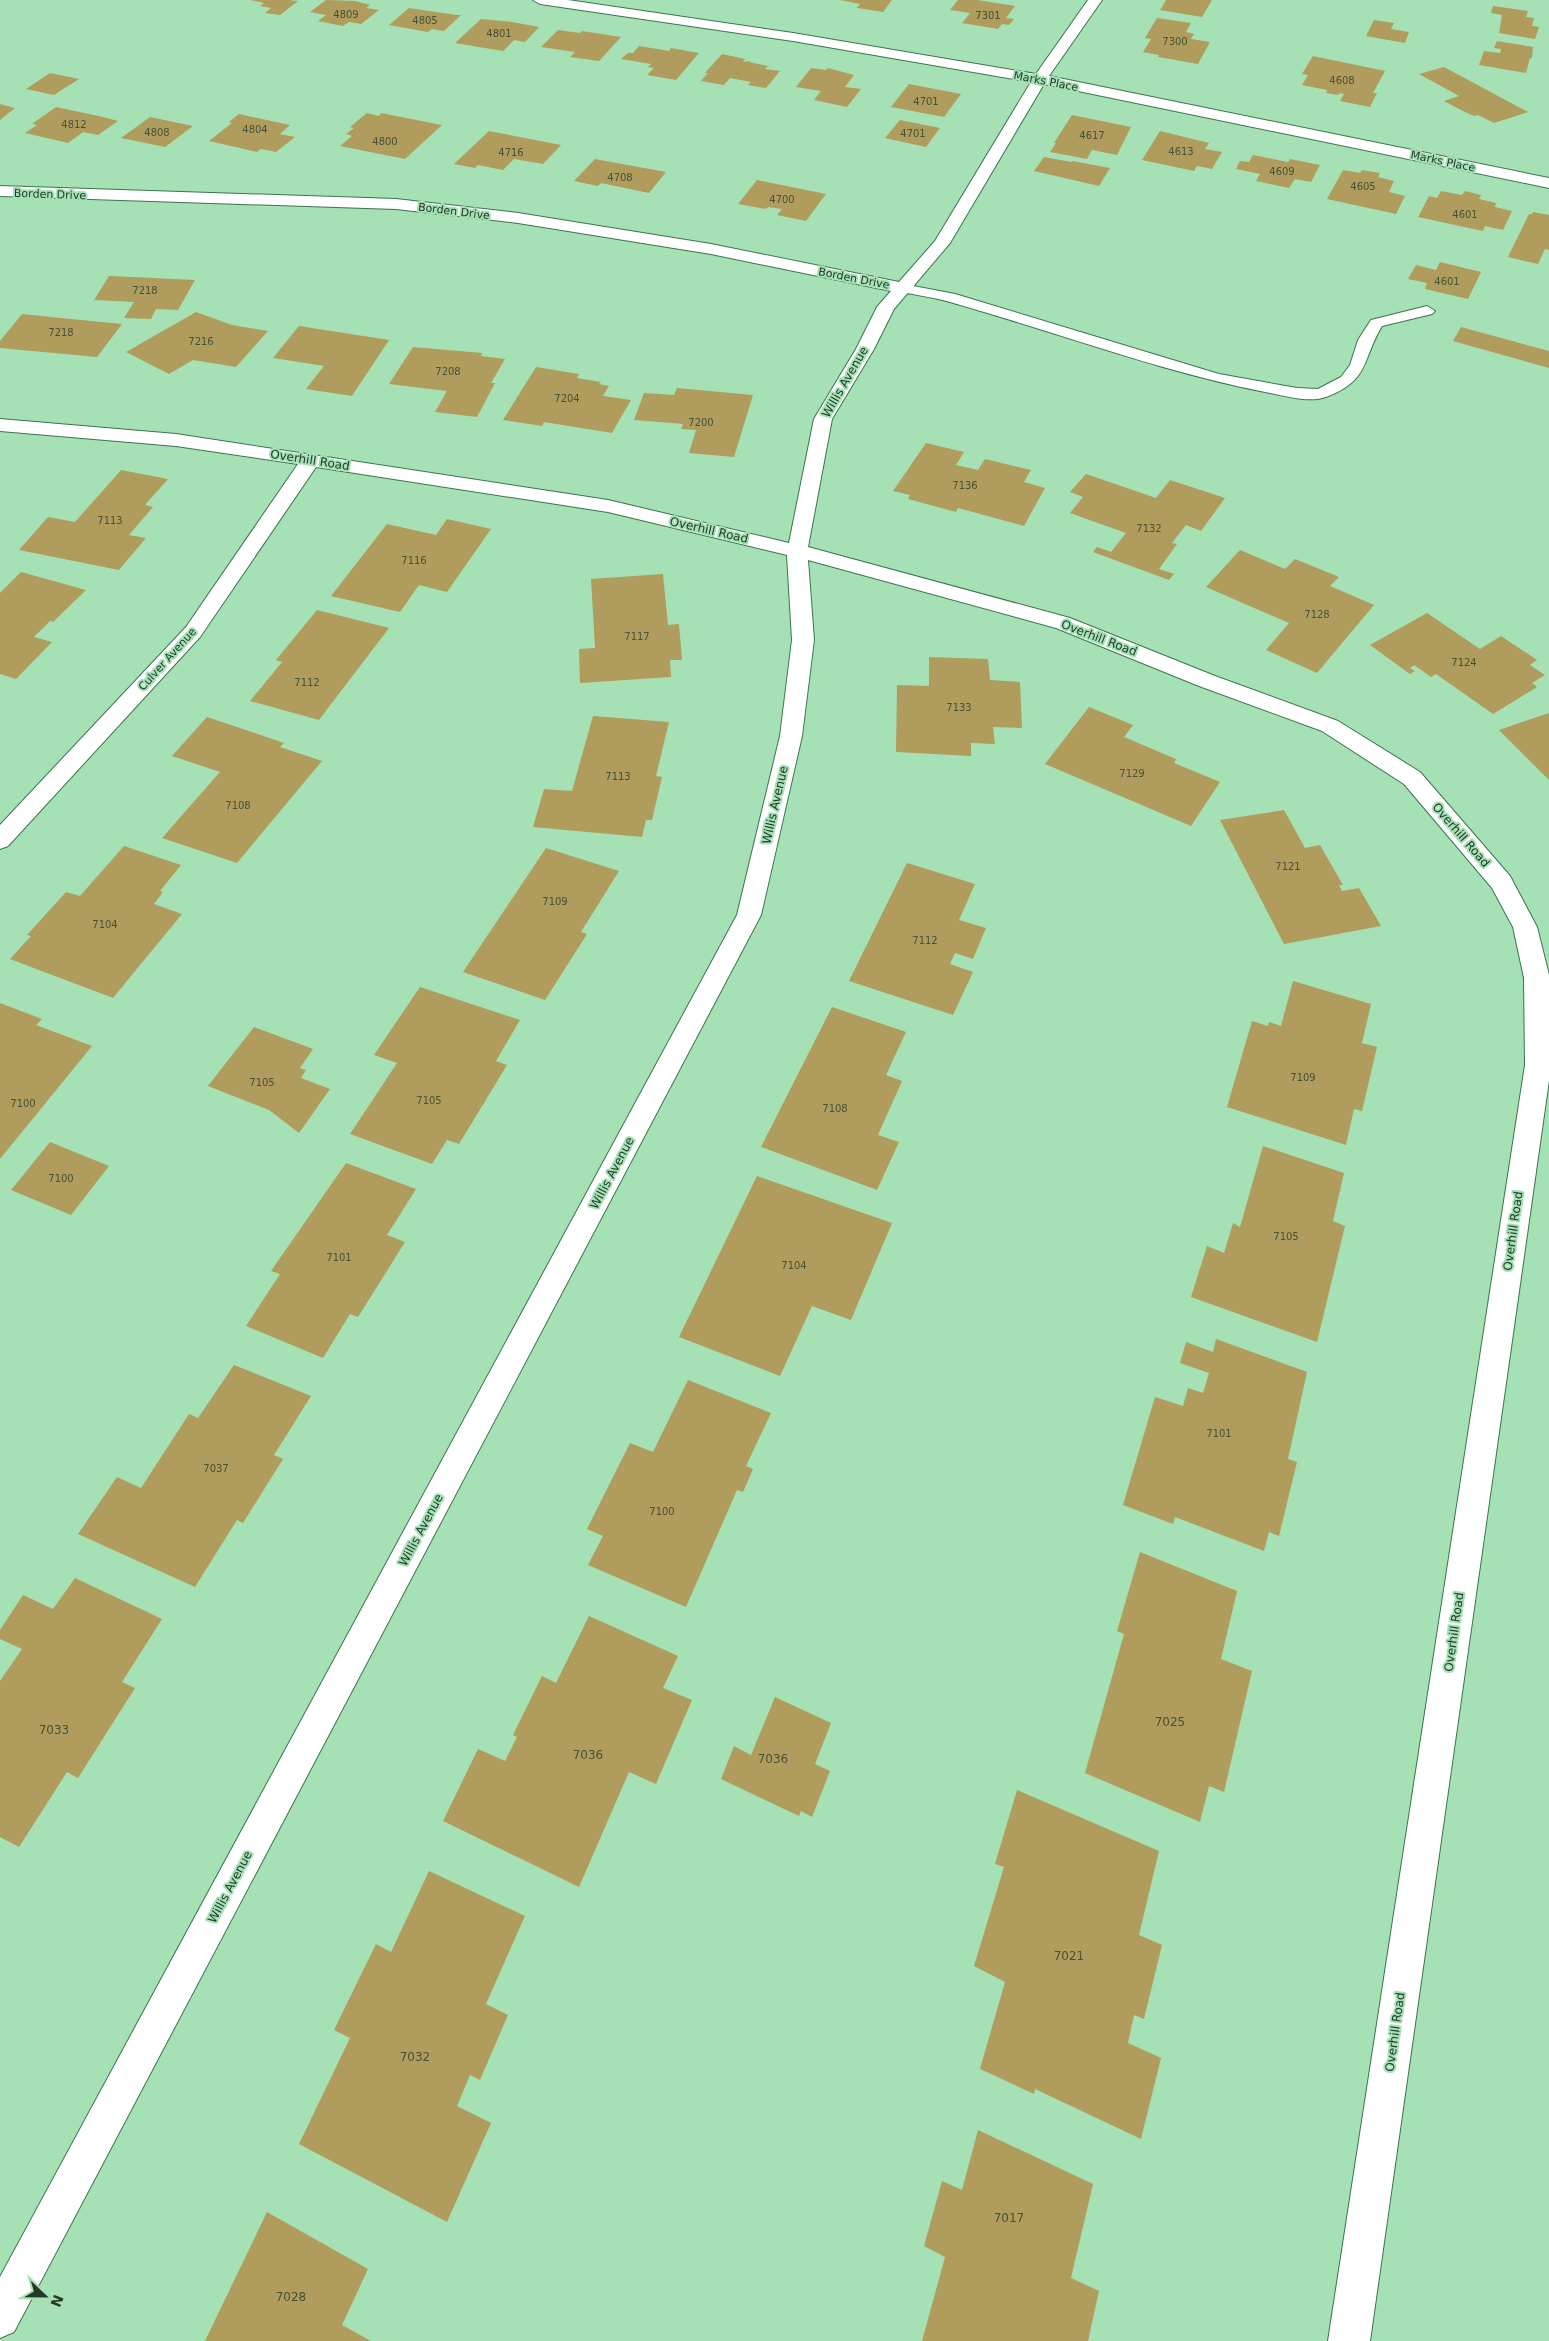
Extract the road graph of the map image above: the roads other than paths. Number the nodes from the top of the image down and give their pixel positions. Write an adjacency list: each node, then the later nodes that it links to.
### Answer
1 (540, 0): 3 (street, Marks Place)
2 (1096, 0): 4 (street, Willis Avenue)
3 (614, 4): 4 (street, Marks Place)
4 (1040, 79): 5 (street, Marks Place); 7 (street, Willis Avenue)
5 (1549, 183)
6 (0, 191): 7 (street, Borden Drive)
7 (903, 288): 8 (lane); 11 (street, Willis Avenue)
8 (1427, 311)
9 (0, 425): 10 (street, Overhill Road)
10 (311, 460): 11 (street, Overhill Road); 12 (street, Culver Avenue)
11 (797, 551): 13 (street, Willis Avenue); 14 (street, Overhill Road)
12 (0, 840)
13 (0, 2318)
14 (1349, 2341)

